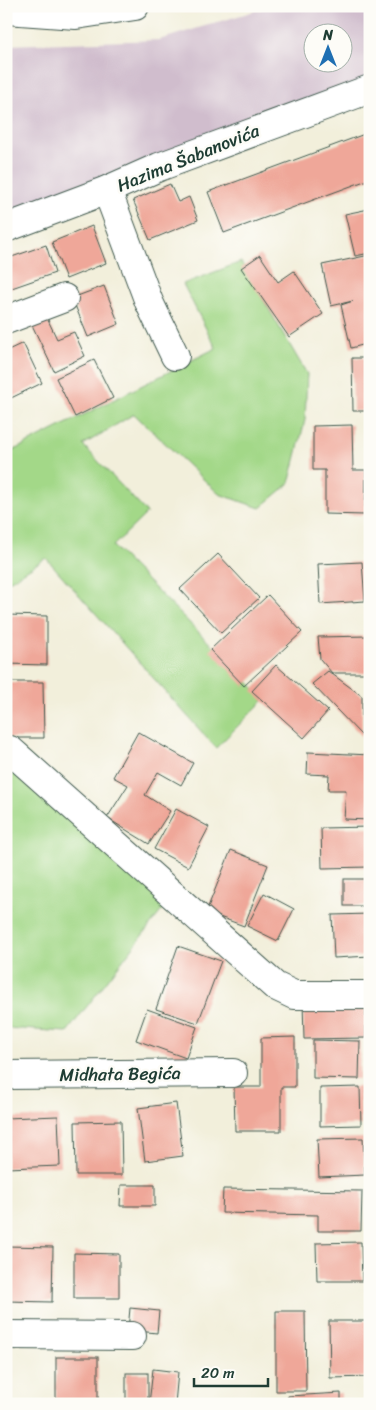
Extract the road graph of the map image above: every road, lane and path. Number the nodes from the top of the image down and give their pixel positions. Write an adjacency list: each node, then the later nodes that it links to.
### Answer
1 (135, 6): 2 (street)
2 (6, 10)
3 (370, 88): 4 (street, Hazima Šabanovića)
4 (107, 190): 5 (street, Hazima Šabanovića); 8 (street)
5 (6, 228)
6 (64, 298): 7 (street)
7 (6, 320)
8 (175, 356)
9 (10, 750): 10 (street)
10 (370, 995)
11 (233, 1073): 12 (street, Midhata Begića)
12 (6, 1076)
13 (6, 1335): 14 (street)
14 (132, 1336)

